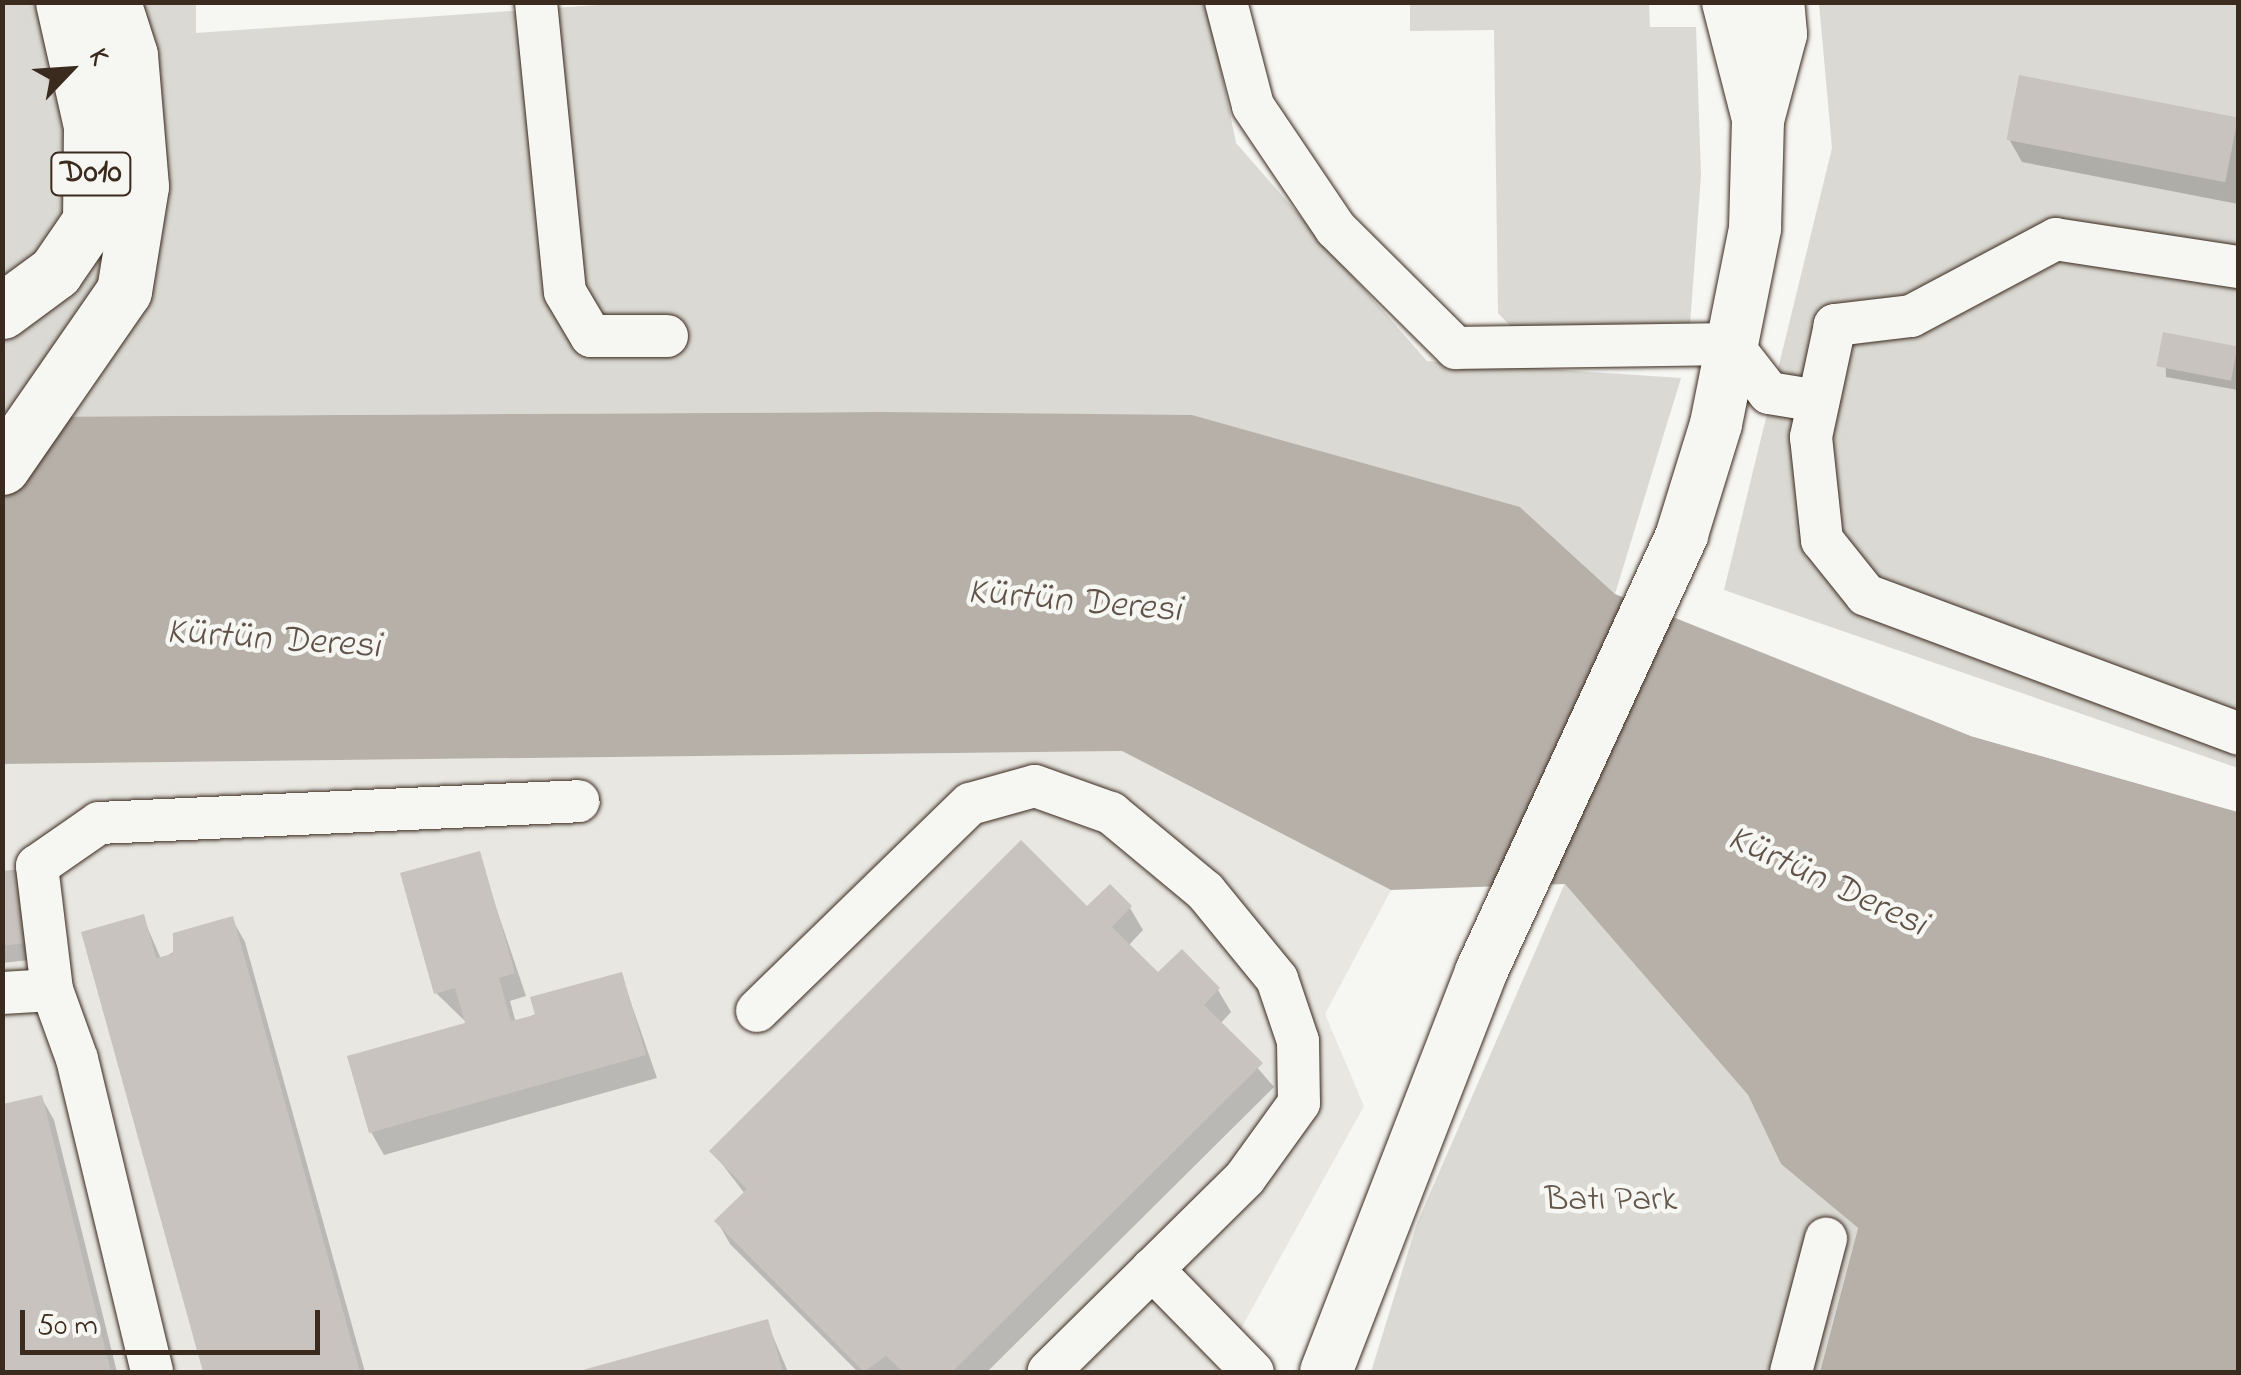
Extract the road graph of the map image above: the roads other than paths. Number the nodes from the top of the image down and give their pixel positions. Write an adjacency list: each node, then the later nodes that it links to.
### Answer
1 (63, 2): 9 (highway, D010)
2 (113, 2): 13 (highway)
3 (536, 2): 10 (street)
4 (1226, 2): 11 (street)
5 (1728, 2): 7 (main road)
6 (1778, 2): 7 (main road)
7 (1758, 120): 11 (main road)
8 (2238, 266): 12 (street)
9 (2, 311)
10 (667, 336)
11 (1731, 344): 12 (street); 19 (main road)
12 (1818, 401): 14 (street)
13 (10, 456)
14 (2238, 734)
15 (578, 801): 16 (street)
16 (52, 990): 17 (street); 22 (street)
17 (2, 993)
18 (757, 1010): 21 (street)
19 (1376, 1226): 25 (main road); 26 (main road)
20 (1826, 1239): 27 (street)
21 (1152, 1269): 23 (street); 24 (street)
22 (152, 1372)
23 (1048, 1372)
24 (1253, 1372)
25 (1292, 1372)
26 (1326, 1372)
27 (1791, 1372)

